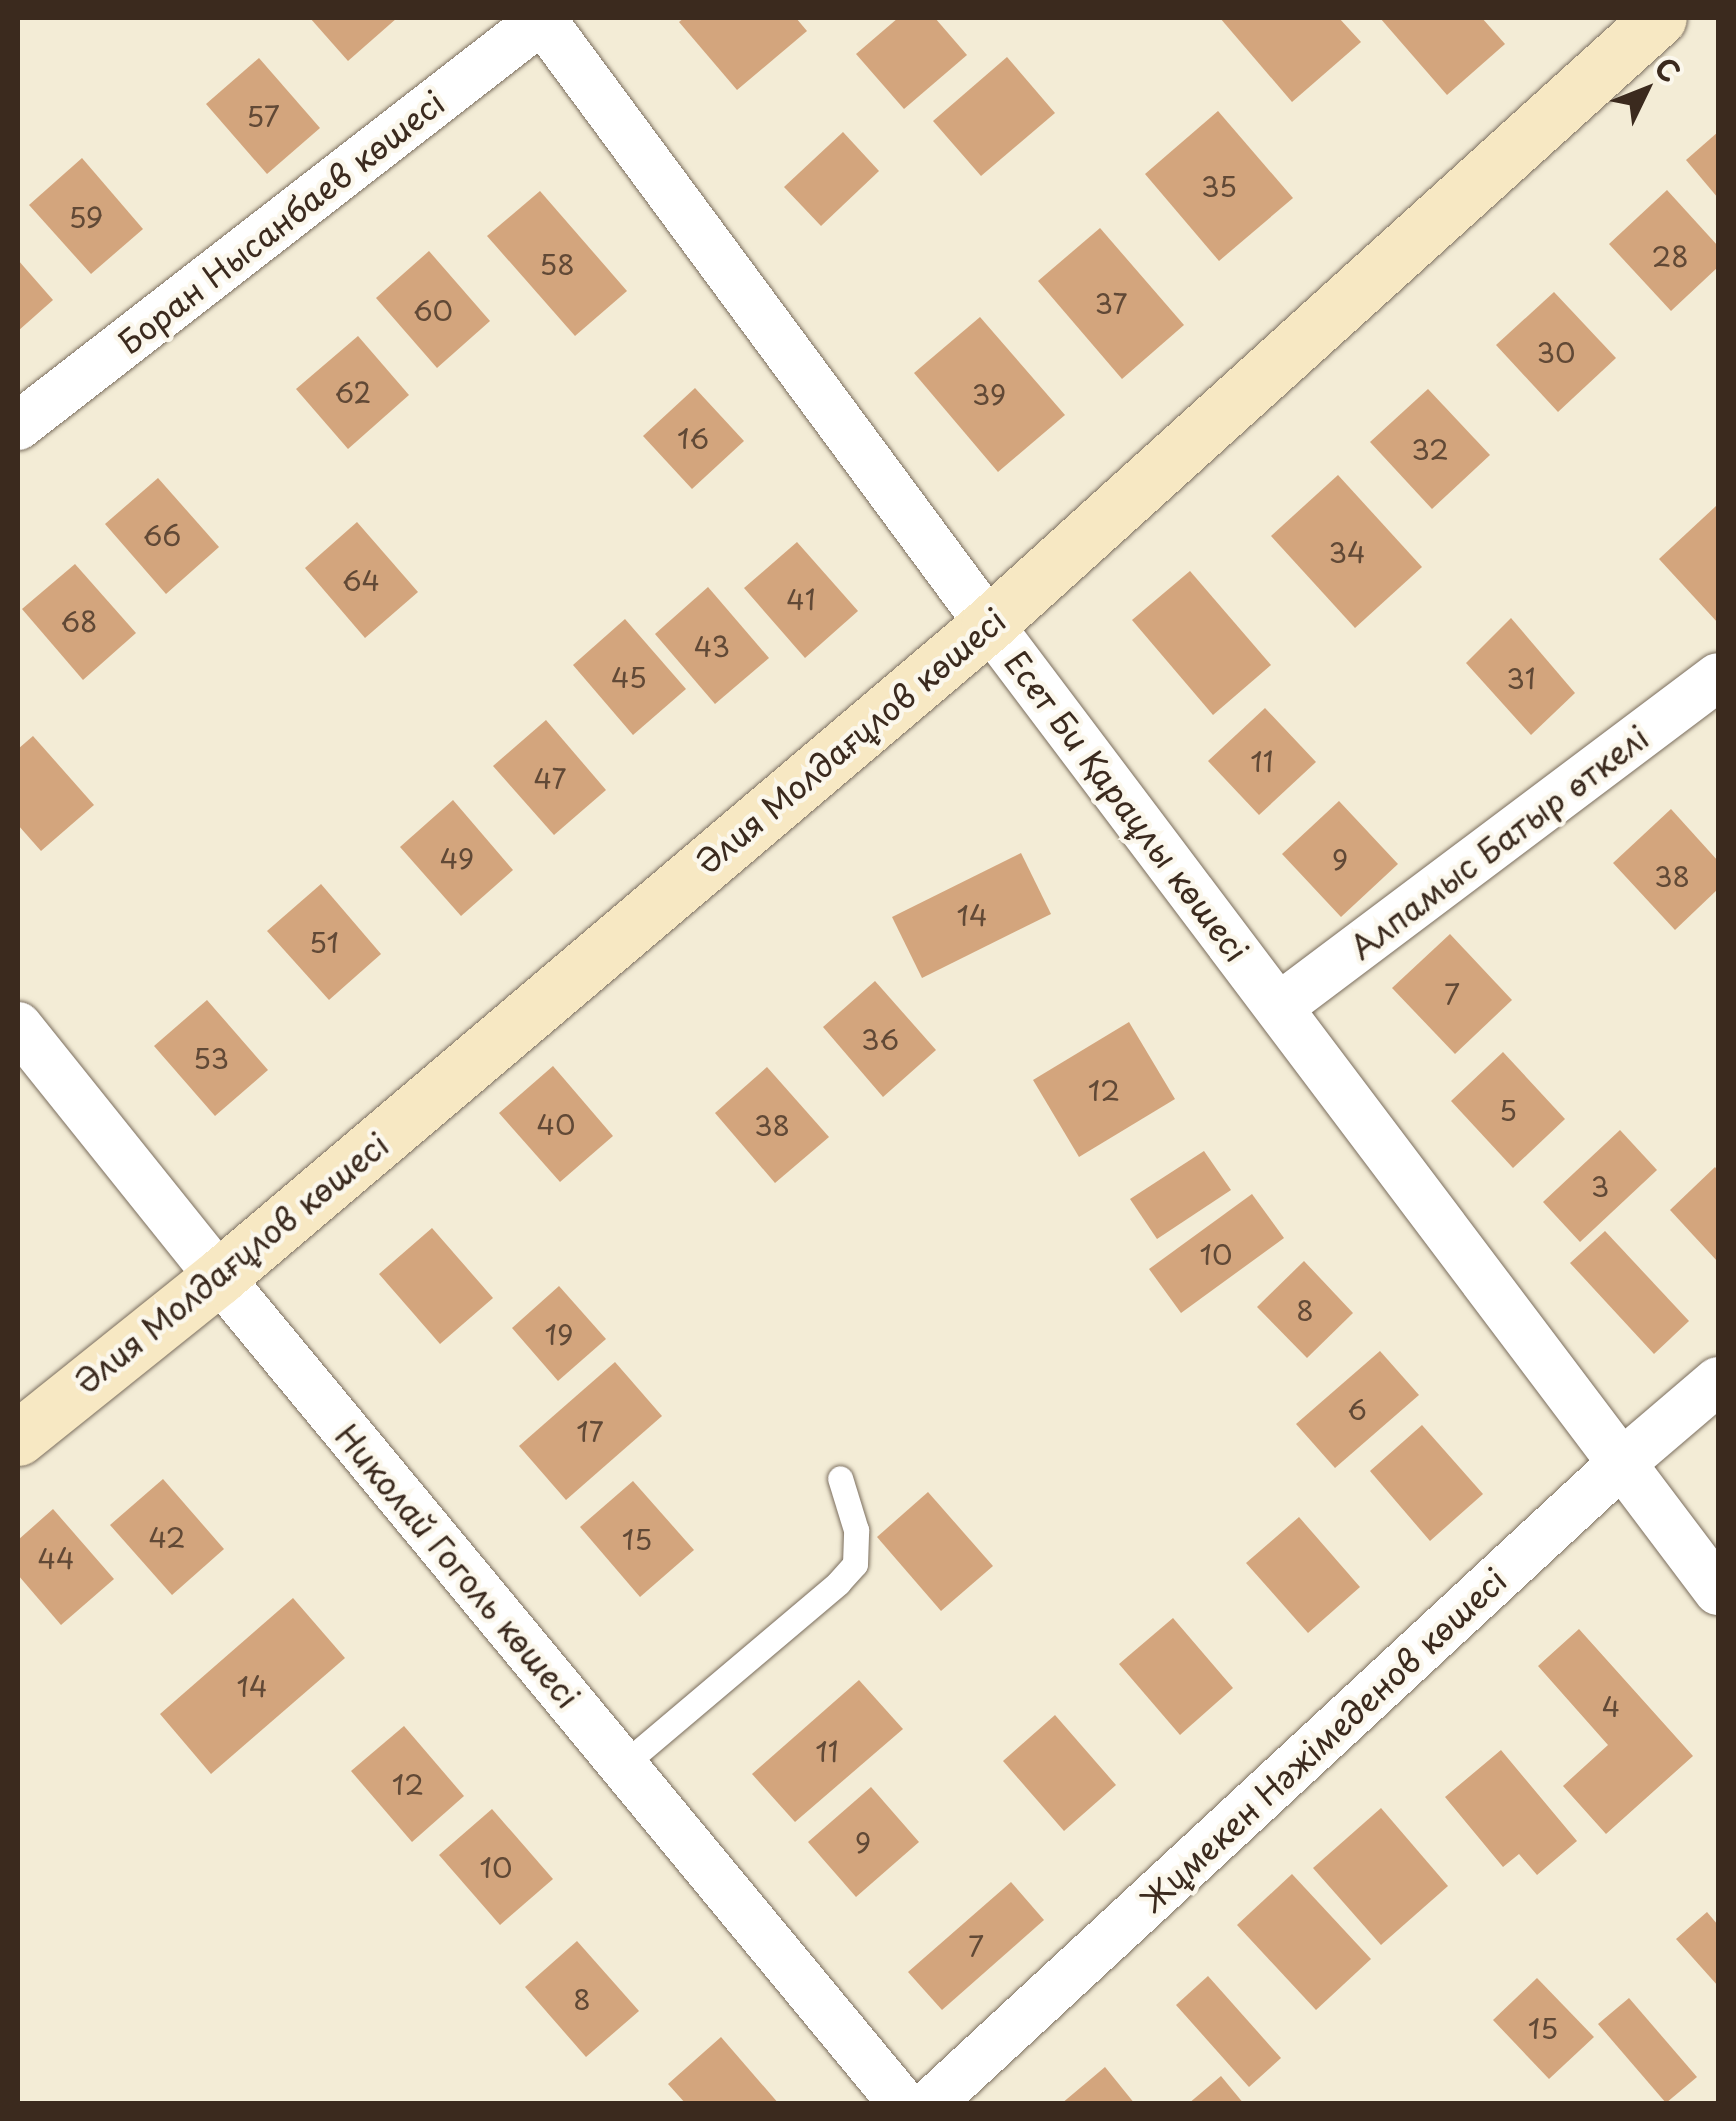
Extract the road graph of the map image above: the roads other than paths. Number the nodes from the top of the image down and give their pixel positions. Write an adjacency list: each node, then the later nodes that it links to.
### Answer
1 (542, 18): 3 (street, Боран Нысанбаев көшесі); 4 (street, Есет Би Қараұлы көшесі)
2 (1659, 18): 4 (main road, Әлия Молдағұлов көшесі)
3 (18, 426)
4 (989, 624): 6 (street, Есет Би Қараұлы көшесі); 8 (main road, Әлия Молдағұлов көшесі)
5 (1718, 677): 6 (street, Алпамыс Батыр өткелі)
6 (1279, 1007): 11 (street, Есет Би Қараұлы көшесі)
7 (18, 1026): 8 (street, Николай Гоголь көшесі)
8 (219, 1278): 10 (main road, Әлия Молдағұлов көшесі); 14 (street, Николай Гоголь көшесі)
9 (1718, 1380): 11 (street, Жұмекен Нәжімеденов көшесі)
10 (18, 1438)
11 (1622, 1464): 13 (street, Есет Би Қараұлы көшесі); 16 (street, Жұмекен Нәжімеденов көшесі)
12 (840, 1478): 14 (lane)
13 (1718, 1591)
14 (623, 1765): 15 (street, Николай Гоголь көшесі)
15 (902, 2104)
16 (930, 2104)

